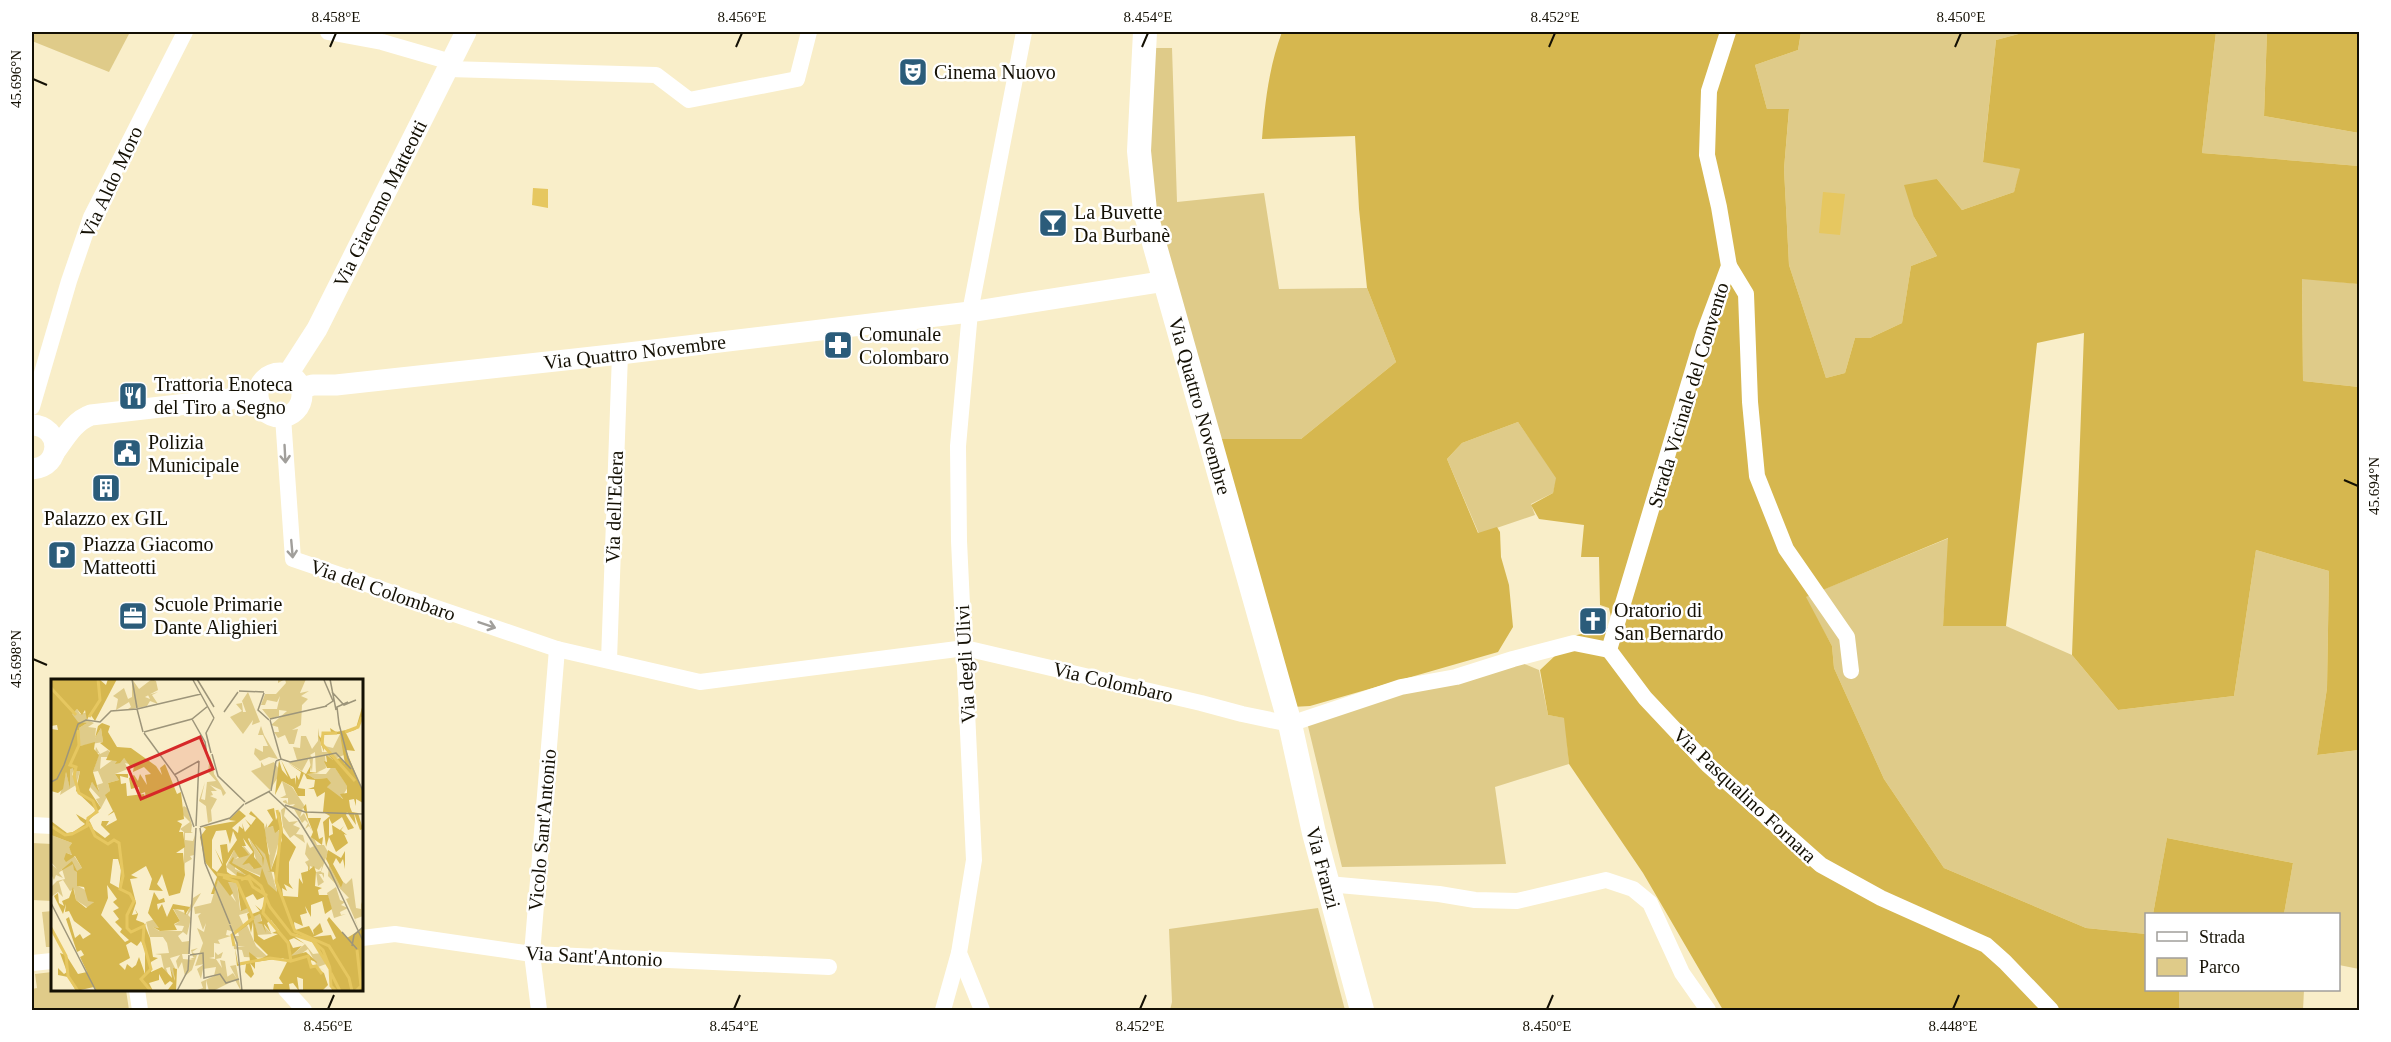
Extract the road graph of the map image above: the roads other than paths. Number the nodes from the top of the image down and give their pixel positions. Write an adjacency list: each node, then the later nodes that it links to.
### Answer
1 (185, 32): 15 (street, Via Aldo Moro)
2 (328, 32): 8 (street)
3 (466, 32): 8 (street, Via Giacomo Matteotti)
4 (809, 32): 8 (street)
5 (1024, 32): 11 (street)
6 (1145, 32): 10 (main road)
7 (1728, 32): 9 (street, Strada Vicinale del Convento)
8 (449, 65): 13 (street, Via Giacomo Matteotti)
9 (1729, 266): 23 (street, Strada Vicinale del Convento); 25 (street)
10 (1166, 281): 11 (street, Via Quattro Novembre); 26 (main road, Via Quattro Novembre)
11 (970, 312): 12 (street, Via Quattro Novembre); 21 (street, Via degli Ulivi)
12 (620, 354): 13 (street, Via Quattro Novembre); 24 (street, Via dell'Edera)
13 (295, 381): 14 (street); 17 (street)
14 (257, 396): 16 (street); 17 (street)
15 (32, 407)
16 (91, 415): 18 (street); 19 (street)
17 (283, 417): 22 (street, Via del Colombaro, one-way to 22)
18 (37, 426): 19 (street)
19 (54, 453): 20 (street)
20 (34, 471)
21 (965, 648): 24 (street, Via Colombaro); 26 (street, Via Colombaro); 31 (street, Via degli Ulivi)
22 (557, 649): 24 (street, Via del Colombaro); 32 (street, Vicolo Sant'Antonio)
23 (1609, 650): 26 (street); 45 (street, Via Pasqualino Fornara)
24 (609, 660)
25 (1851, 671)
26 (1290, 724): 29 (main road, Via Franzi)
27 (32, 825): 28 (street)
28 (51, 826)
29 (1328, 884): 43 (main road, Via Franzi); 44 (street)
30 (363, 938): 32 (street, Via Sant'Antonio)
31 (959, 953): 41 (street, Via degli Ulivi); 42 (street)
32 (532, 954): 35 (street, Via Sant'Antonio); 40 (street, Vicolo Sant'Antonio)
33 (51, 961): 34 (street)
34 (32, 963)
35 (829, 967)
36 (137, 991): 38 (street)
37 (287, 991): 39 (street)
38 (140, 1011)
39 (304, 1011)
40 (539, 1011)
41 (943, 1011)
42 (982, 1011)
43 (1362, 1011)
44 (1708, 1011)
45 (2051, 1011)

